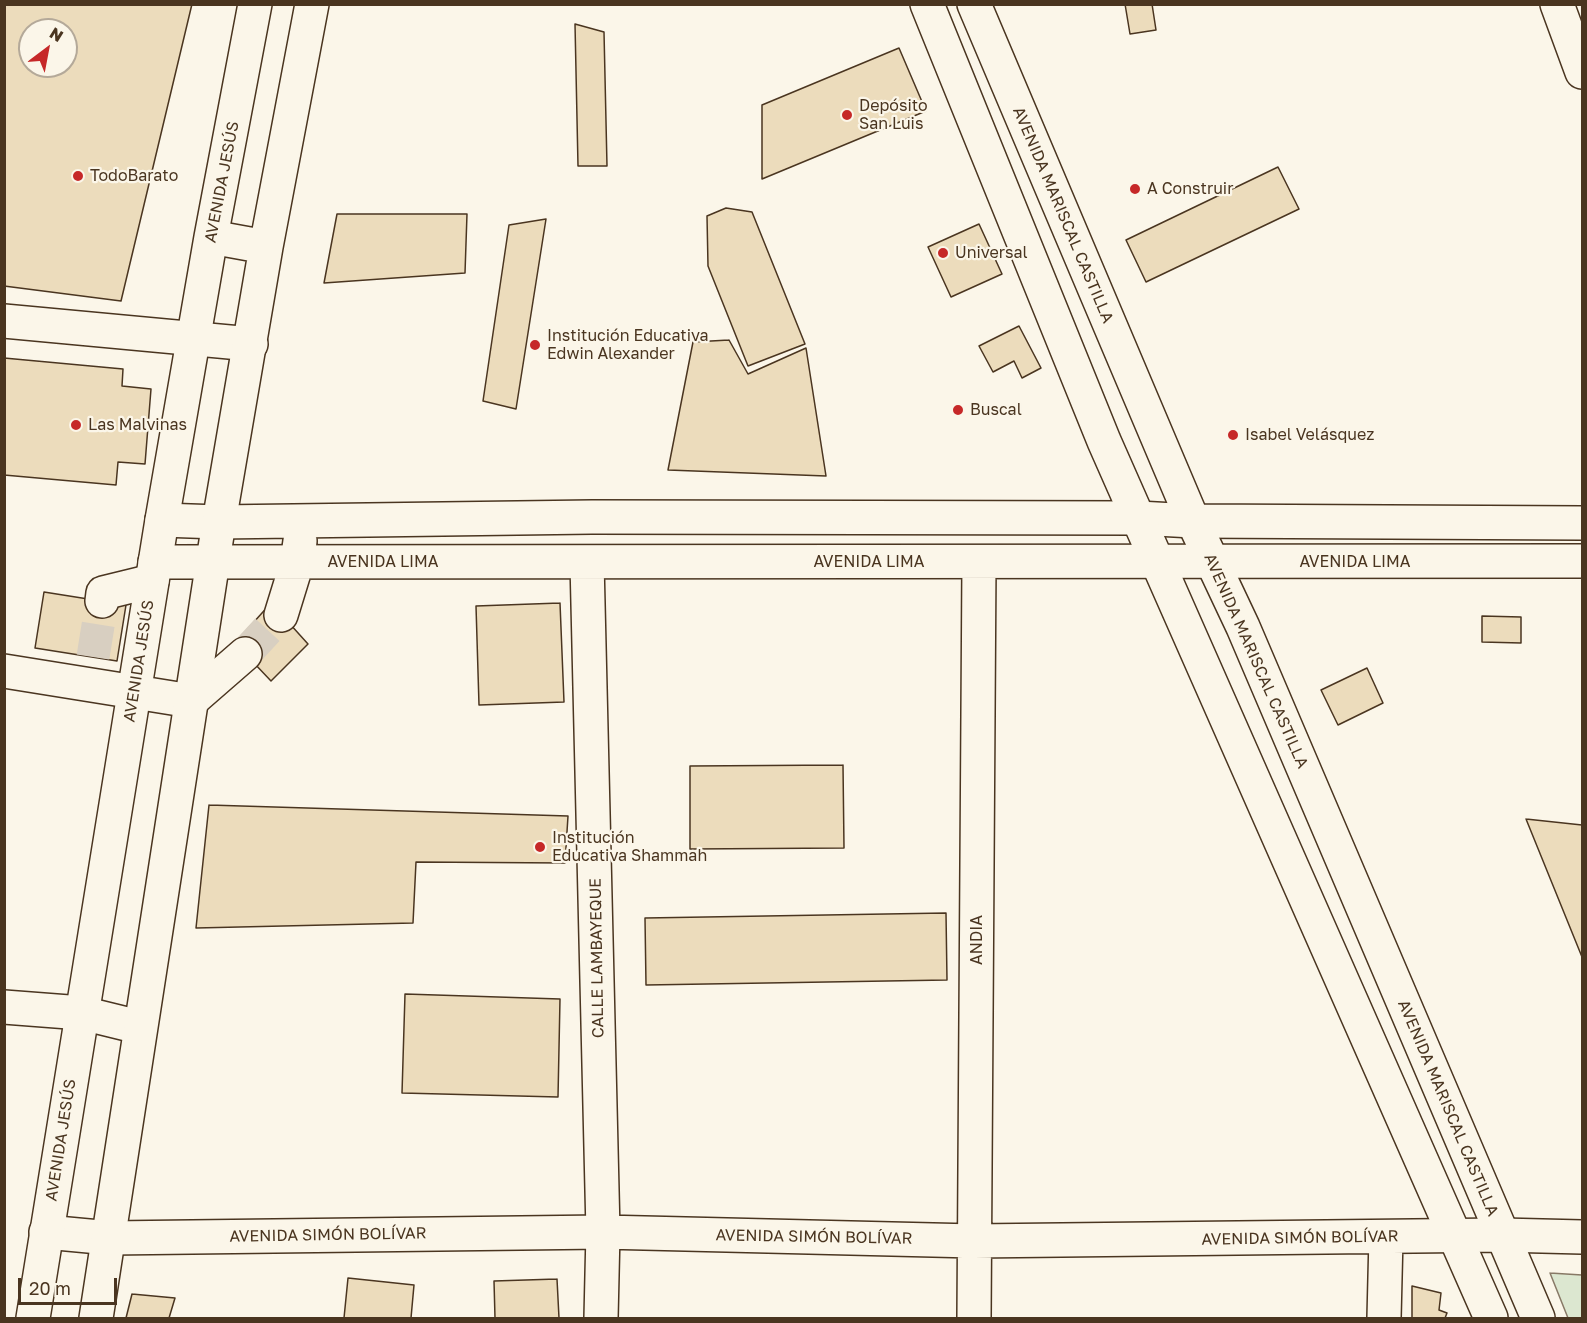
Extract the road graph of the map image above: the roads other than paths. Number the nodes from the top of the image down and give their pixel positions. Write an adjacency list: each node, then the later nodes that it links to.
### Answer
1 (255, 4): 7 (street, AVENIDA JESÚS)
2 (312, 4): 8 (street)
3 (927, 4): 12 (street)
4 (974, 4): 15 (street, AVENIDA MARISCAL CASTILLA)
5 (1557, 4): 6 (street)
6 (1582, 72)
7 (211, 237): 8 (street); 10 (street, AVENIDA JESÚS)
8 (266, 247): 11 (street)
9 (4, 321): 10 (street)
10 (194, 339): 11 (street); 13 (street, AVENIDA JESÚS)
11 (251, 344): 16 (street)
12 (1138, 518): 14 (street); 15 (street); 18 (street)
13 (162, 520): 16 (street); 25 (street, AVENIDA JESÚS)
14 (302, 521): 16 (street); 24 (street)
15 (1193, 521): 17 (street); 22 (street, AVENIDA MARISCAL CASTILLA)
16 (219, 522): 23 (street)
17 (1582, 523)
18 (1157, 561): 21 (street, AVENIDA LIMA); 22 (street, AVENIDA LIMA); 38 (street)
19 (1582, 561): 22 (street, AVENIDA LIMA)
20 (587, 562): 21 (street, AVENIDA LIMA); 24 (street, AVENIDA LIMA); 36 (street, CALLE LAMBAYEQUE)
21 (980, 562): 42 (street, ANDIA)
22 (1214, 562): 37 (street, AVENIDA MARISCAL CASTILLA)
23 (213, 563): 24 (street, AVENIDA LIMA); 25 (street, AVENIDA LIMA); 31 (street)
24 (297, 563): 27 (street)
25 (154, 572): 26 (street, AVENIDA LIMA); 30 (street, AVENIDA JESÚS)
26 (102, 601)
27 (281, 615)
28 (245, 654): 31 (street)
29 (4, 671): 30 (street)
30 (135, 689): 31 (street); 33 (street, AVENIDA JESÚS)
31 (191, 701): 34 (street)
32 (4, 1007): 33 (street)
33 (82, 1012): 34 (street); 35 (street, AVENIDA JESÚS)
34 (139, 1027): 41 (street)
35 (46, 1232): 41 (street, AVENIDA SIMÓN BOLÍVAR); 43 (street, AVENIDA JESÚS)
36 (603, 1232): 41 (street, AVENIDA SIMÓN BOLÍVAR); 42 (street, AVENIDA SIMÓN BOLÍVAR); 45 (street, CALLE LAMBAYEQUE)
37 (1502, 1235): 38 (street, AVENIDA SIMÓN BOLÍVAR); 39 (street, AVENIDA SIMÓN BOLÍVAR); 49 (street, AVENIDA MARISCAL CASTILLA)
38 (1454, 1236): 40 (street, AVENIDA SIMÓN BOLÍVAR); 48 (street)
39 (1582, 1236)
40 (1386, 1237): 42 (street, AVENIDA SIMÓN BOLÍVAR); 47 (street)
41 (110, 1238): 44 (street)
42 (974, 1241): 46 (street, ANDIA)
43 (33, 1318)
44 (96, 1318)
45 (601, 1318)
46 (974, 1318)
47 (1384, 1318)
48 (1491, 1318)
49 (1538, 1318)

